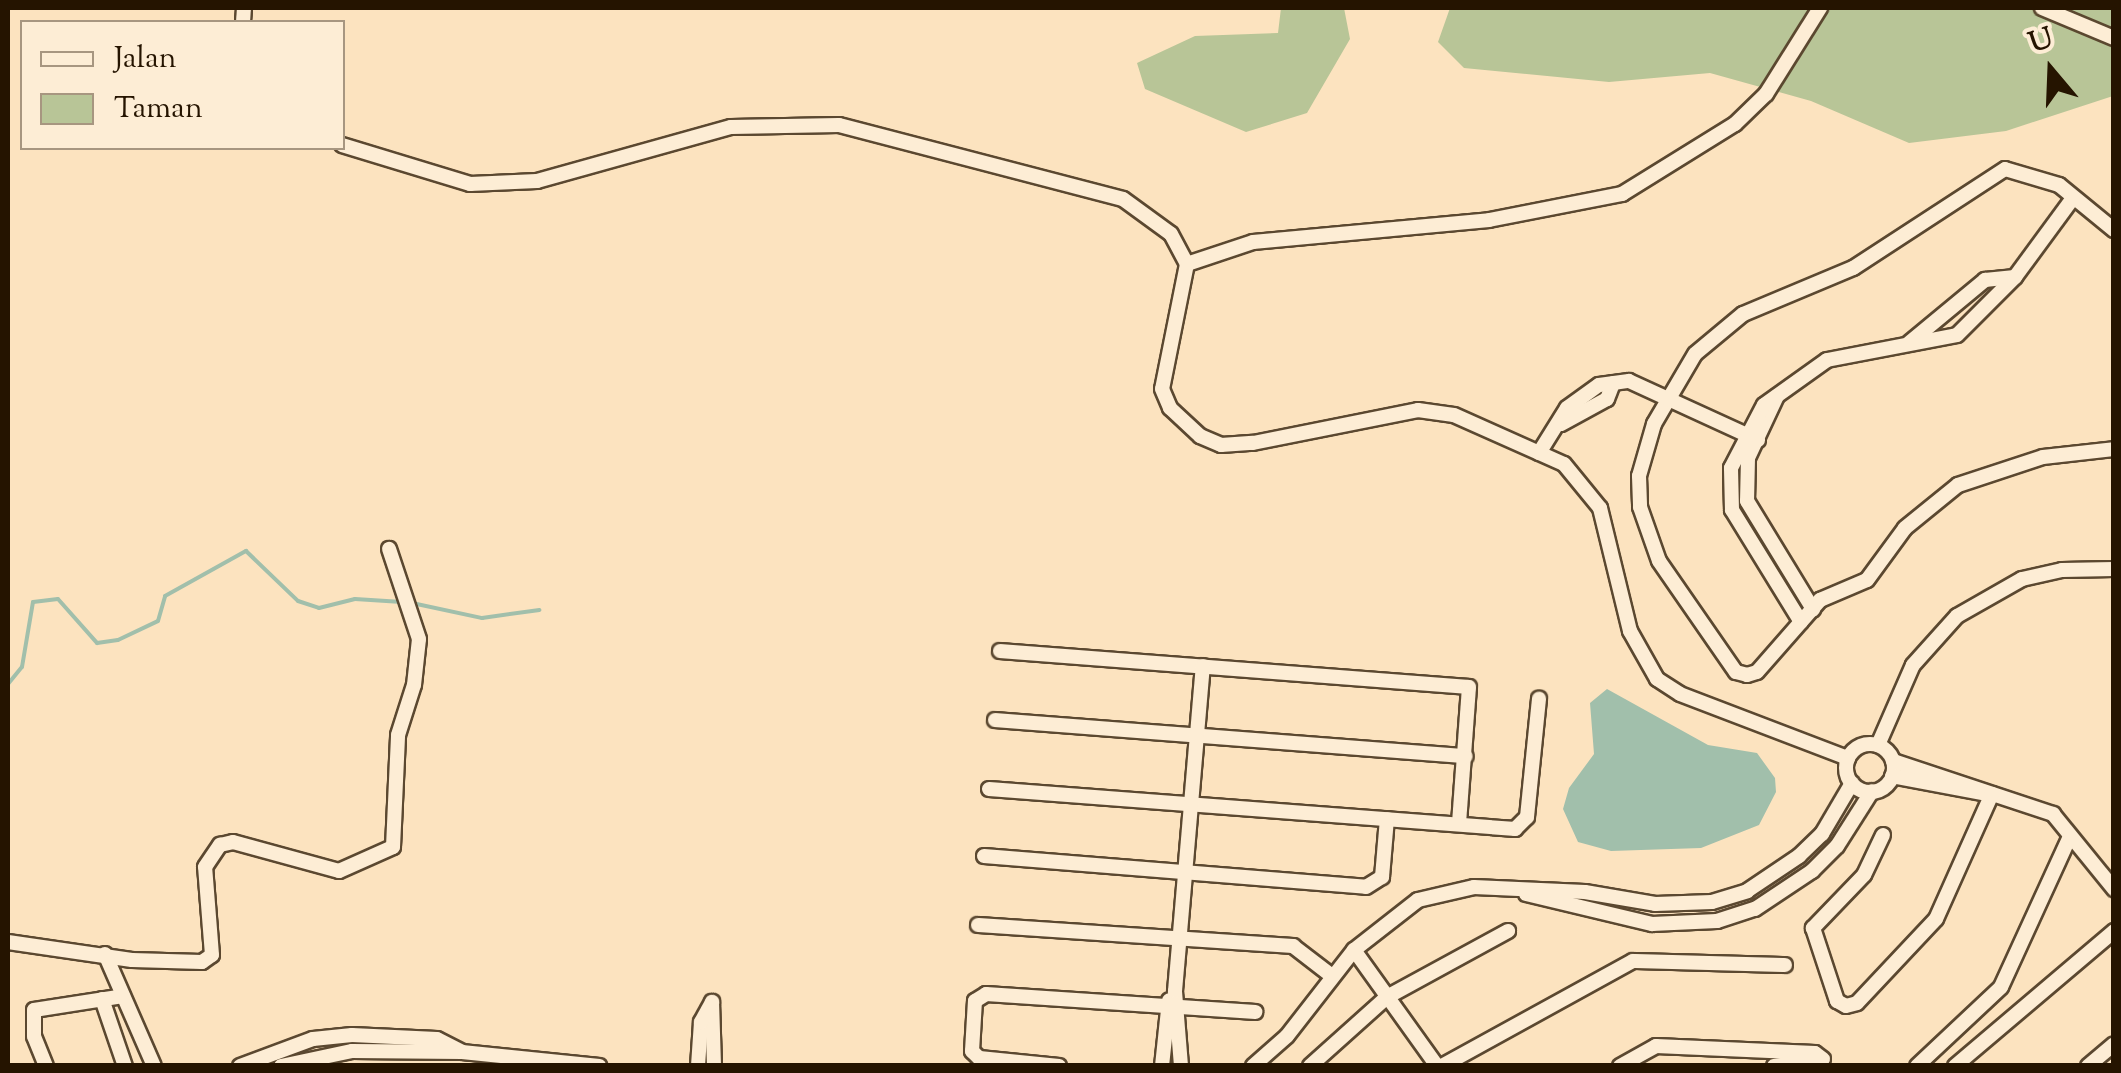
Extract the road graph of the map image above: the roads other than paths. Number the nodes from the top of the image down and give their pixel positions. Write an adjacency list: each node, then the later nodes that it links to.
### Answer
1 (1820, 8): 7 (street)
2 (2042, 8): 3 (street)
3 (2114, 38)
4 (345, 146): 7 (street)
5 (2073, 198): 6 (street); 8 (street); 10 (street)
6 (2114, 230)
7 (1186, 264): 13 (street)
8 (2015, 277): 9 (street); 9 (street)
9 (1909, 344): 11 (street)
10 (1670, 397): 11 (street); 13 (street); 17 (street)
11 (1752, 437): 16 (street); 17 (street)
12 (2114, 449): 16 (street)
13 (1539, 453): 25 (street)
14 (389, 548): 46 (street)
15 (2114, 569): 23 (street)
16 (1812, 609): 17 (street)
17 (1800, 622)
18 (1000, 651): 19 (street)
19 (1203, 666): 22 (street); 24 (street)
20 (1539, 699): 33 (street)
21 (995, 720): 22 (street)
22 (1197, 735): 24 (street); 31 (street)
23 (1878, 745): 25 (street); 26 (street)
24 (1466, 756): 33 (street)
25 (1848, 758): 27 (street)
26 (1892, 769): 29 (street); 30 (street)
27 (1852, 784): 29 (street); 38 (street)
28 (989, 789): 31 (street)
29 (1872, 791): 38 (street)
30 (1992, 794): 34 (street); 35 (street)
31 (1191, 804): 32 (street); 37 (street)
32 (1387, 819): 33 (street); 37 (street)
33 (1459, 824)
34 (1882, 835)
35 (2070, 836): 39 (street); 75 (street)
36 (984, 856): 37 (street)
37 (1185, 872): 43 (street)
38 (1505, 887): 45 (street)
39 (2114, 888)
40 (978, 926): 43 (street)
41 (2114, 930): 76 (street)
42 (1508, 931): 51 (street)
43 (1180, 939): 48 (street); 49 (street)
44 (8, 942): 46 (street)
45 (1354, 950): 48 (street); 51 (street)
46 (104, 954): 50 (street)
47 (1785, 965): 72 (street)
48 (1332, 976): 70 (street)
49 (1175, 991): 53 (street); 54 (street)
50 (123, 996): 52 (street); 61 (street)
51 (1386, 997): 71 (street); 72 (street)
52 (102, 999): 59 (street); 60 (street)
53 (1165, 1006): 54 (street); 67 (street); 68 (street)
54 (1181, 1007): 55 (street); 69 (street)
55 (1254, 1012)
56 (2114, 1044): 77 (street)
57 (462, 1052): 62 (street); 63 (street); 64 (street)
58 (1824, 1062): 73 (street); 74 (street)
59 (46, 1066)
60 (125, 1066)
61 (154, 1066)
62 (240, 1066)
63 (281, 1066)
64 (598, 1066)
65 (698, 1066): 66 (street)
66 (714, 1066)
67 (1059, 1066)
68 (1162, 1066)
69 (1181, 1066)
70 (1253, 1066)
71 (1310, 1066)
72 (1440, 1066)
73 (1620, 1066)
74 (1774, 1066)
75 (1917, 1066)
76 (1955, 1066)
77 (2088, 1066)

